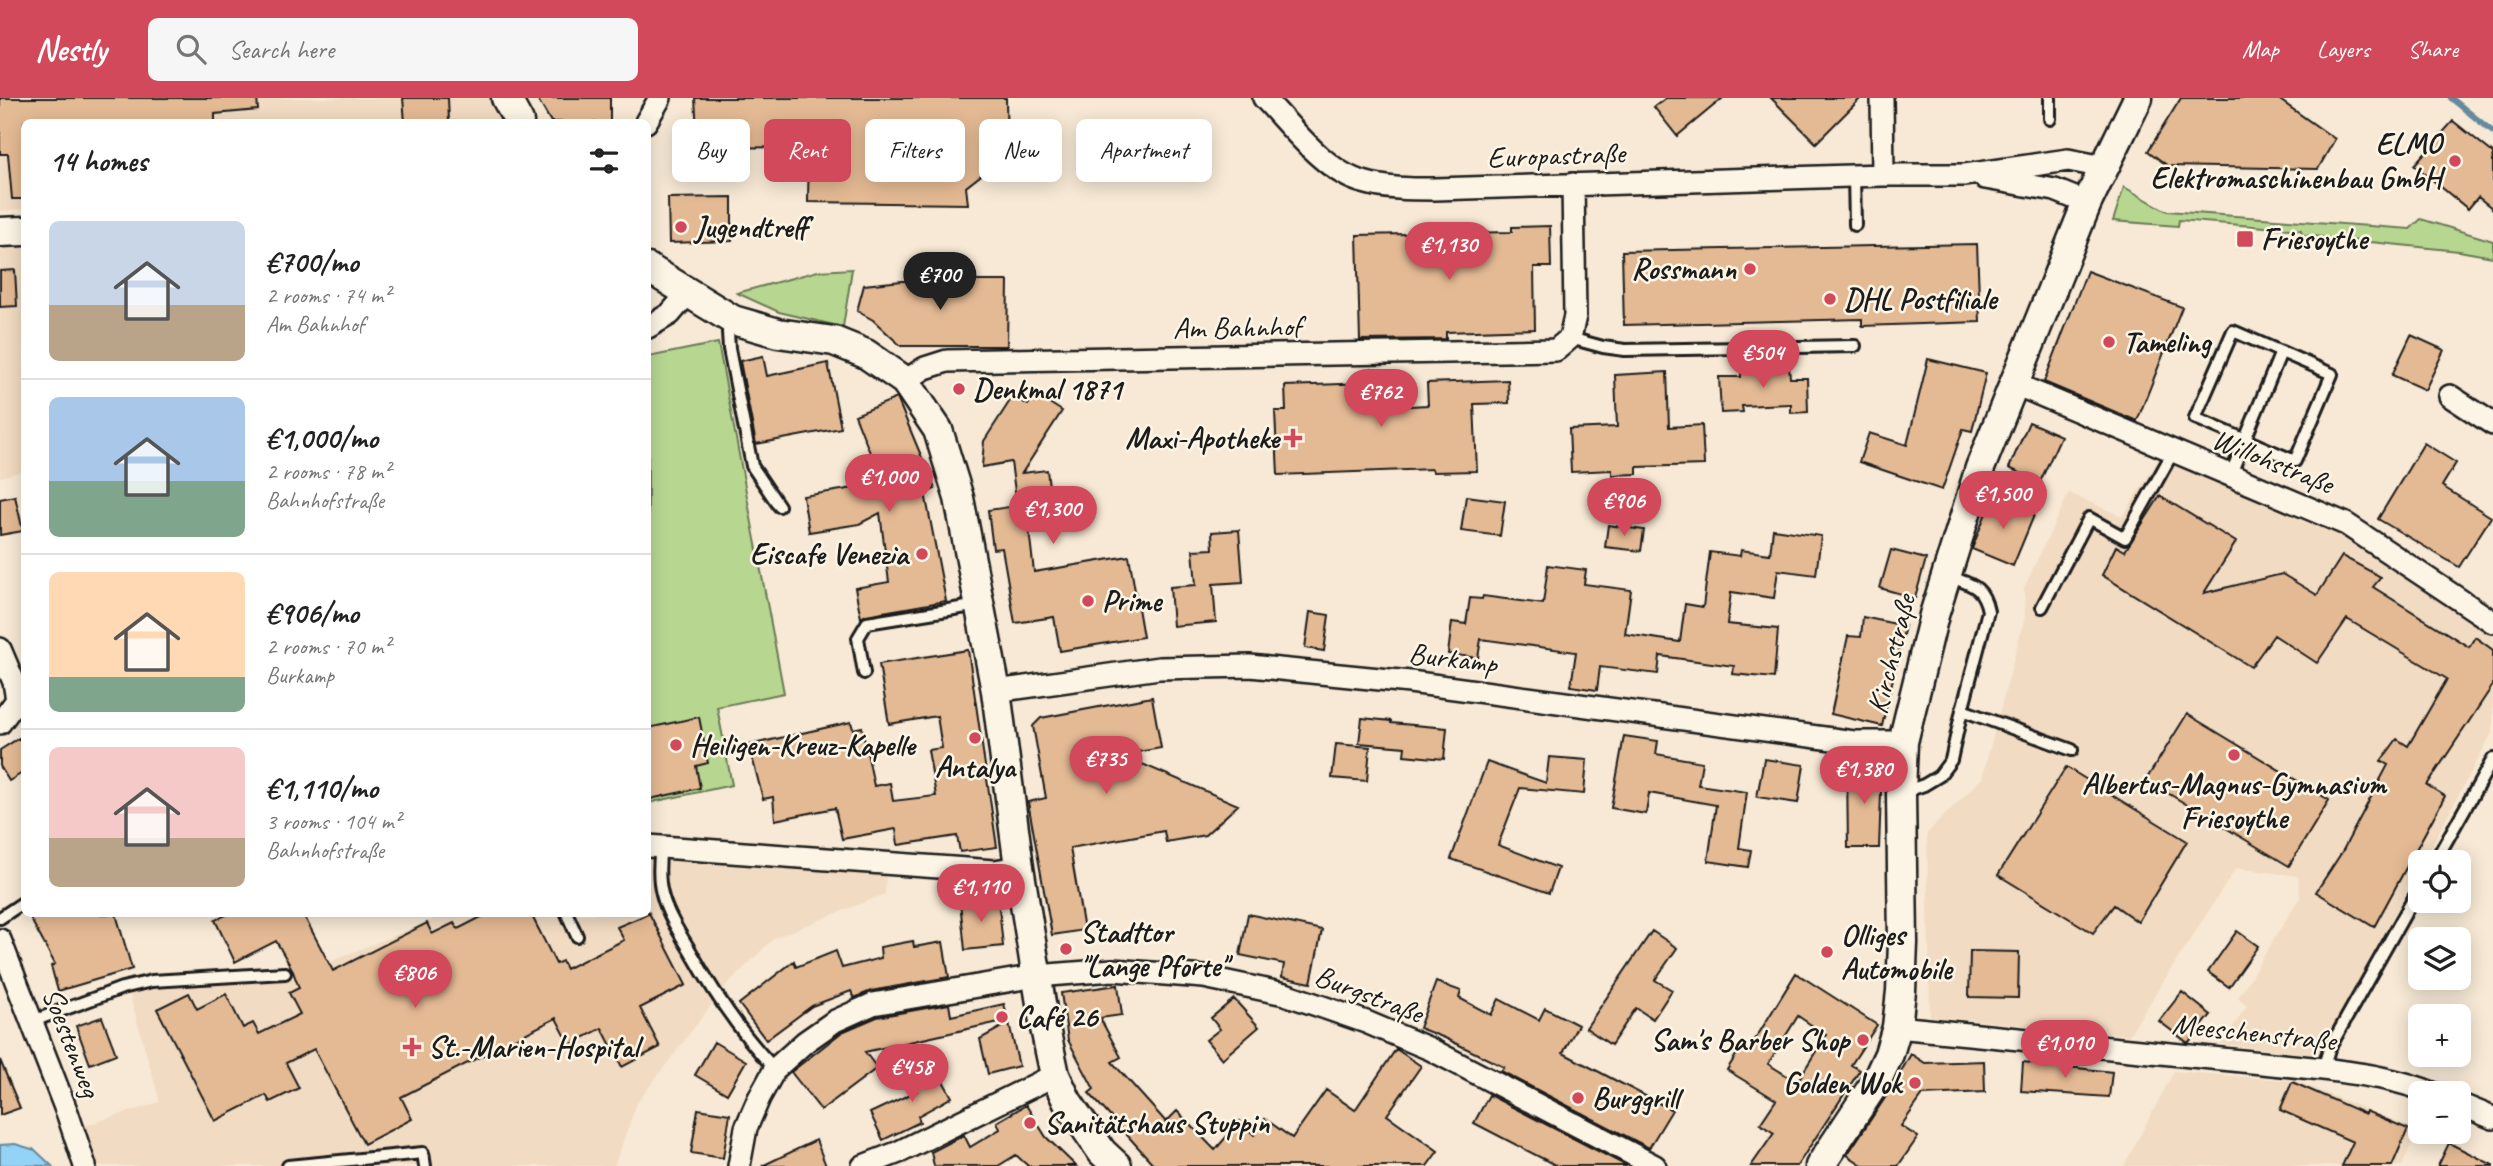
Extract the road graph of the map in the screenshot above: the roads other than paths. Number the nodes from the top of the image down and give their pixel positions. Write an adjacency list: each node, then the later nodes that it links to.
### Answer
1 (506, 98): 7 (street)
2 (660, 98): 8 (street)
3 (1264, 98): 14 (street, Europastraße)
4 (1882, 98): 11 (street)
5 (2050, 98): 9 (lane)
6 (2138, 98): 10 (street, Kirchstraße)
7 (517, 119)
8 (648, 119)
9 (2050, 119)
10 (2104, 167): 12 (street, Europastraße); 15 (street, Kirchstraße)
11 (1883, 174): 12 (street, Europastraße); 13 (street, Europastraße)
12 (1965, 175): 15 (street, Europastraße)
13 (1854, 176): 14 (street, Europastraße); 16 (lane)
14 (1573, 184): 23 (street)
15 (2087, 203): 27 (street, Kirchstraße)
16 (1855, 225)
17 (21, 231): 18 (street)
18 (0, 232)
19 (651, 269): 20 (street)
20 (687, 294): 21 (street); 22 (street)
21 (733, 320): 26 (street); 33 (lane)
22 (651, 325)
23 (1570, 338): 24 (lane); 26 (street, Am Bahnhof)
24 (1855, 346)
25 (2281, 352): 30 (lane); 30 (lane); 30 (lane)
26 (905, 381): 35 (street)
27 (2015, 384): 31 (street, Willohstraße); 34 (street, Kirchstraße)
28 (2450, 396): 29 (street)
29 (2493, 424)
30 (2244, 439): 32 (lane)
31 (2173, 452): 32 (street, Willohstraße); 36 (lane)
32 (2230, 476): 37 (street, Willohstraße)
33 (779, 506)
34 (1945, 575): 41 (lane); 43 (street, Kirchstraße)
35 (979, 604): 39 (lane); 40 (street)
36 (2042, 607)
37 (2493, 622)
38 (0, 649): 42 (street)
39 (864, 673)
40 (996, 691): 43 (street, Burkamp); 49 (street)
41 (1962, 710): 44 (lane); 46 (lane)
42 (0, 723)
43 (1903, 742): 46 (street, Kirchstraße)
44 (2071, 750)
45 (2493, 758): 48 (lane)
46 (1901, 793): 59 (street, Kirchstraße)
47 (654, 846): 49 (street); 60 (lane)
48 (2441, 850)
49 (1019, 867): 57 (street)
50 (21, 904): 53 (lane)
51 (2408, 908): 61 (lane)
52 (568, 917): 54 (lane)
53 (0, 918)
54 (577, 936)
55 (0, 940): 58 (street, Soestenweg)
56 (285, 973): 58 (lane)
57 (1036, 976): 60 (street, Burgstraße); 62 (street); 67 (street, Burgstraße)
58 (33, 1021): 69 (street, Soestenweg)
59 (1896, 1027): 61 (street, Meeschenstraße); 68 (street, Kirchstraße)
60 (775, 1069): 72 (street, Burgstraße)
61 (2323, 1069): 63 (street, Meeschenstraße)
62 (1055, 1075): 66 (street); 74 (street)
63 (2408, 1084)
64 (2471, 1109): 65 (street)
65 (2493, 1118)
66 (902, 1159): 73 (street)
67 (1625, 1159): 75 (street, Burgstraße)
68 (1825, 1165)
69 (85, 1166)
70 (288, 1166): 71 (lane)
71 (425, 1166)
72 (739, 1166)
73 (863, 1166)
74 (1117, 1166)
75 (1655, 1166)

